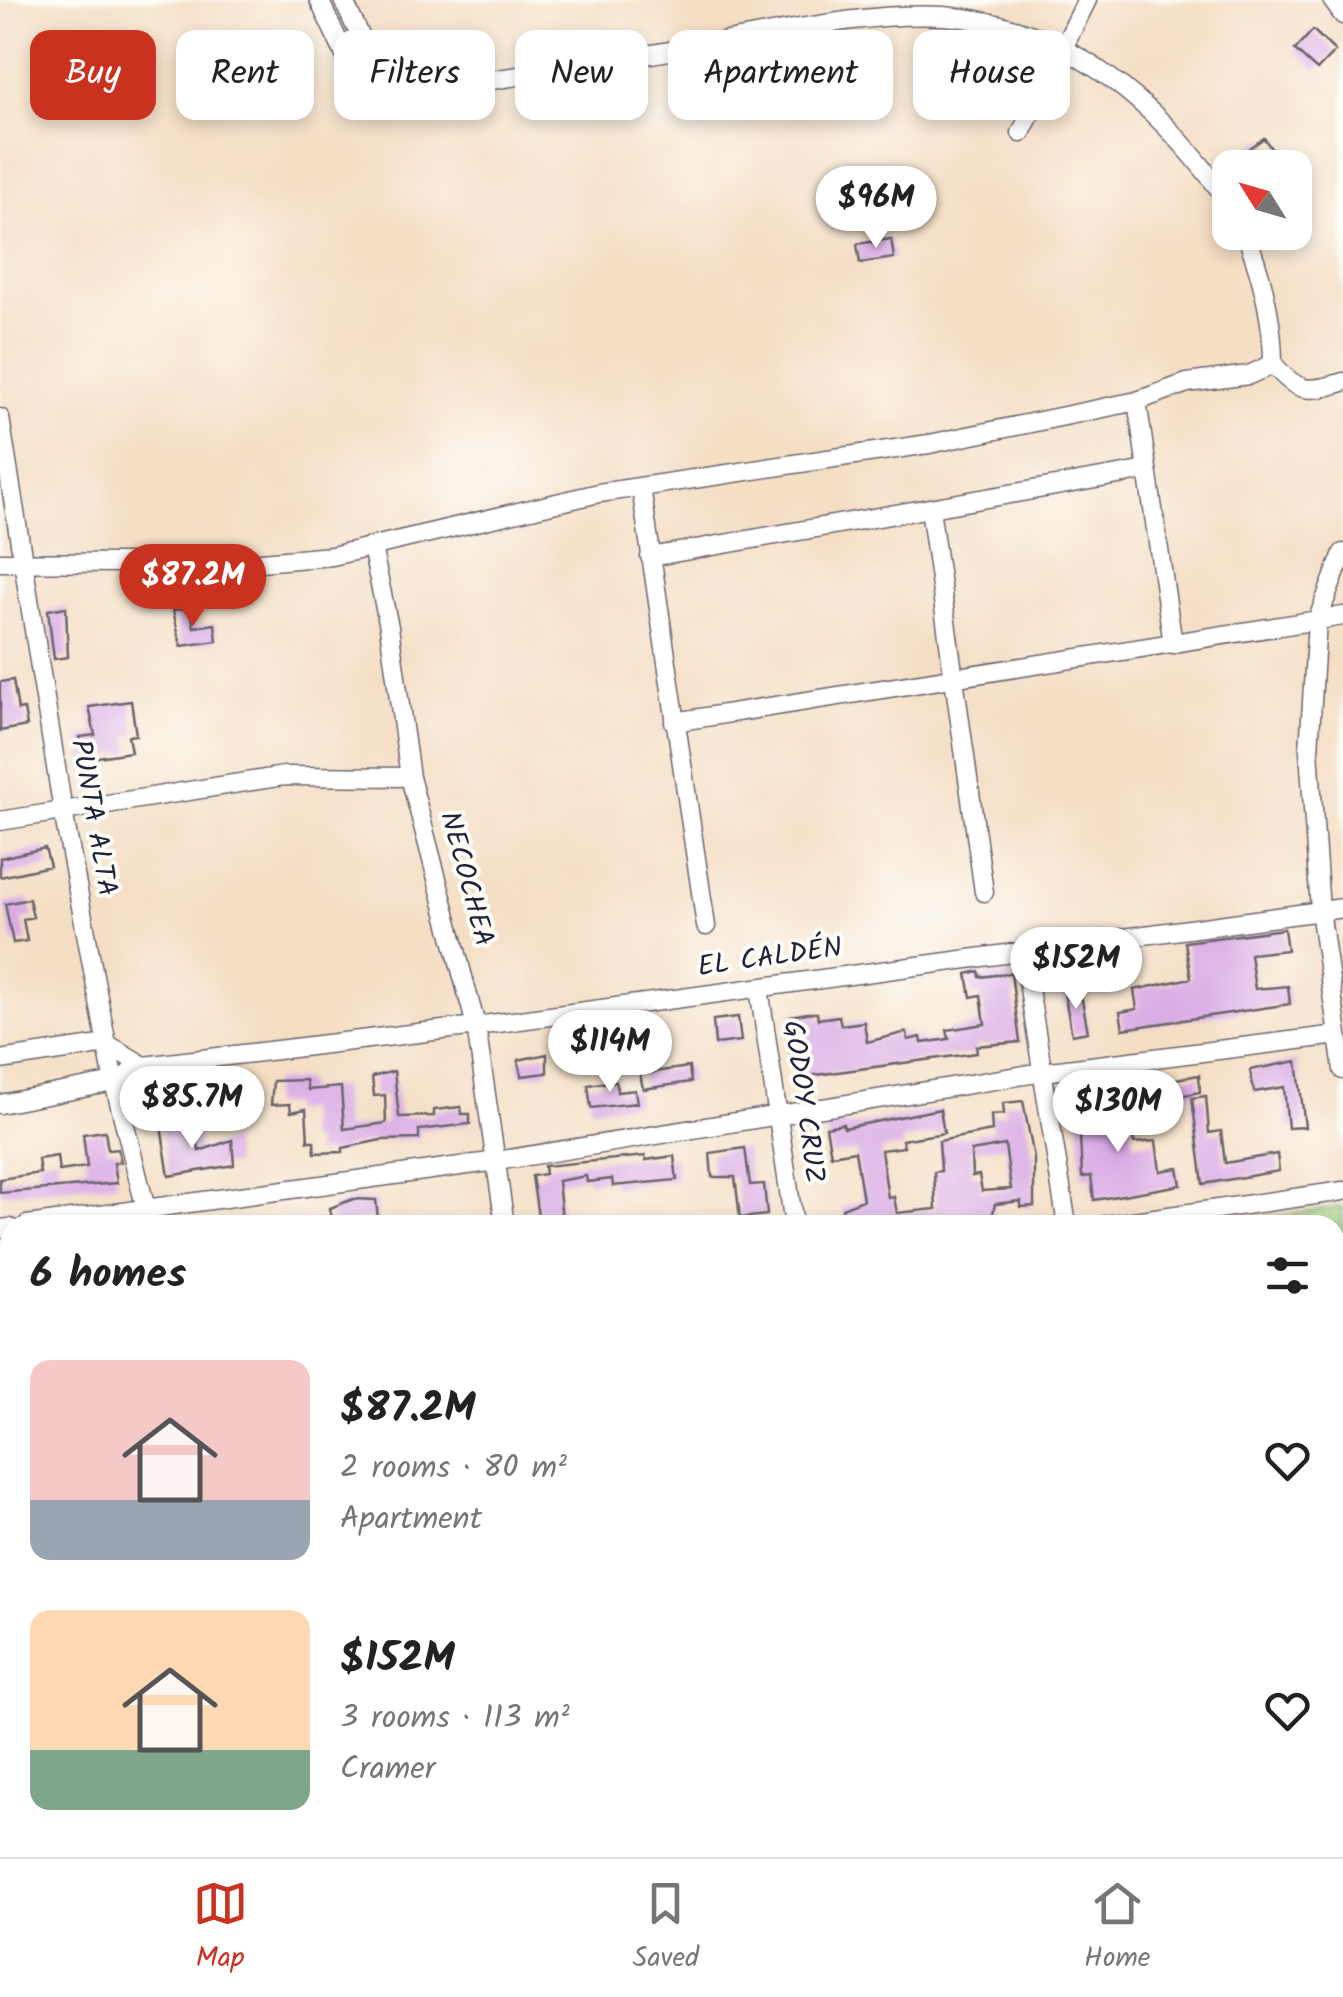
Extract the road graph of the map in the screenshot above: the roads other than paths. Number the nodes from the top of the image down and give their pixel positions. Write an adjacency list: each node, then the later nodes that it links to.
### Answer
1 (319, 0): 8 (street)
2 (343, 0): 6 (street)
3 (1088, 0): 9 (street)
4 (1332, 0): 5 (street)
5 (1343, 15)
6 (357, 30)
7 (1013, 30): 11 (street)
8 (334, 32)
9 (1070, 36)
10 (1070, 52): 14 (street)
11 (495, 79)
12 (1028, 120): 13 (street)
13 (1021, 133)
14 (1212, 179)
15 (1252, 250): 16 (street)
16 (1273, 364): 17 (street); 18 (street)
17 (1343, 382)
18 (1137, 401): 20 (street); 21 (street)
19 (0, 418): 26 (street, PUNTA ALTA)
20 (1147, 470): 22 (street); 30 (street)
21 (641, 487): 23 (street); 25 (street)
22 (930, 508): 25 (street); 31 (street)
23 (372, 547): 26 (street); 33 (street, NECOCHEA)
24 (1343, 553): 29 (street)
25 (650, 557): 32 (street)
26 (23, 559): 27 (street); 34 (street, PUNTA ALTA)
27 (0, 562)
28 (1343, 616): 29 (street)
29 (1317, 621): 30 (street); 38 (street)
30 (1173, 644): 31 (street)
31 (955, 678): 32 (street); 36 (street)
32 (674, 722): 39 (street)
33 (410, 777): 34 (street); 42 (street, NECOCHEA)
34 (63, 811): 35 (street); 44 (street, PUNTA ALTA)
35 (0, 821)
36 (984, 892)
37 (1343, 908): 38 (street, EL CALDÉN)
38 (1320, 910): 40 (street, EL CALDÉN); 43 (street)
39 (706, 926)
40 (1023, 951): 41 (street, EL CALDÉN); 48 (street)
41 (758, 988): 42 (street, EL CALDÉN); 51 (street, GODOY CRUZ)
42 (476, 1026): 46 (street, EL CALDÉN); 52 (street, NECOCHEA)
43 (1338, 1035): 47 (street); 48 (street)
44 (107, 1044): 45 (street); 46 (street); 49 (street, PUNTA ALTA)
45 (0, 1060)
46 (144, 1066): 49 (street, EL CALDÉN)
47 (1343, 1070)
48 (1042, 1072): 51 (street); 59 (street)
49 (114, 1082): 50 (street, EL CALDÉN); 54 (street, PUNTA ALTA)
50 (0, 1104)
51 (777, 1112): 52 (street); 58 (street, GODOY CRUZ)
52 (497, 1161): 54 (street); 57 (street, NECOCHEA)
53 (1343, 1191): 60 (street)
54 (146, 1206): 55 (street); 56 (street, PUNTA ALTA)
55 (90, 1215)
56 (148, 1215)
57 (504, 1215)
58 (792, 1215)
59 (1066, 1215)
60 (1176, 1215)

